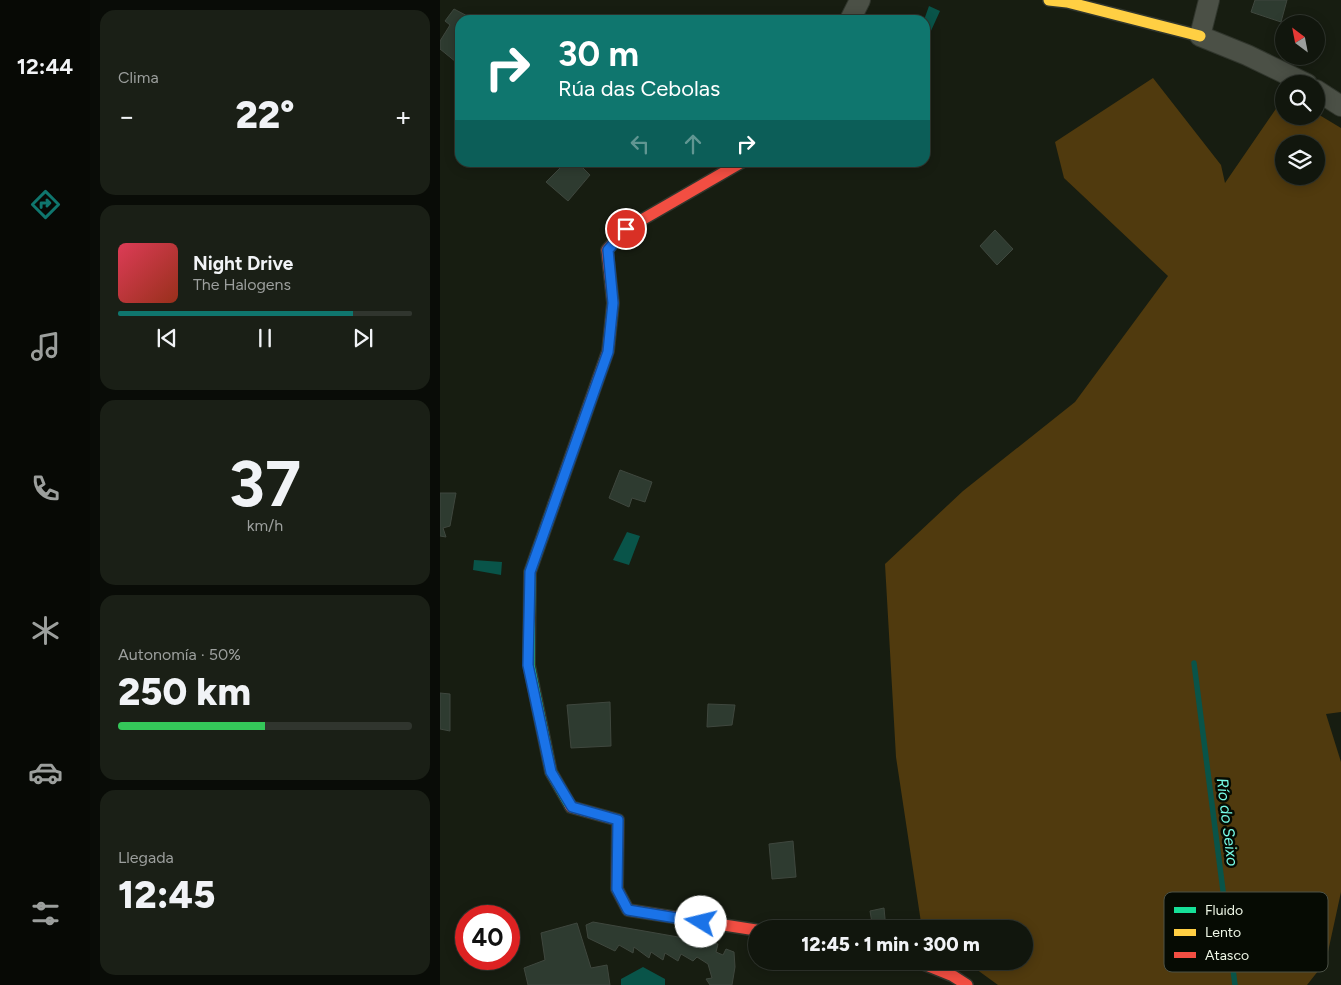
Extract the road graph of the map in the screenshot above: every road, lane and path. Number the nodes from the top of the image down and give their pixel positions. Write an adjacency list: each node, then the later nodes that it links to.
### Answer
1 (860, 0): 4 (street)
2 (1049, 0): 5 (street)
3 (1209, 0): 5 (street)
4 (852, 15)
5 (1200, 36): 6 (street)
6 (1289, 75)
7 (1325, 96): 8 (street)
8 (1341, 106)
9 (733, 167): 10 (street)
10 (748, 929)
11 (938, 970): 12 (street)
12 (967, 985)

